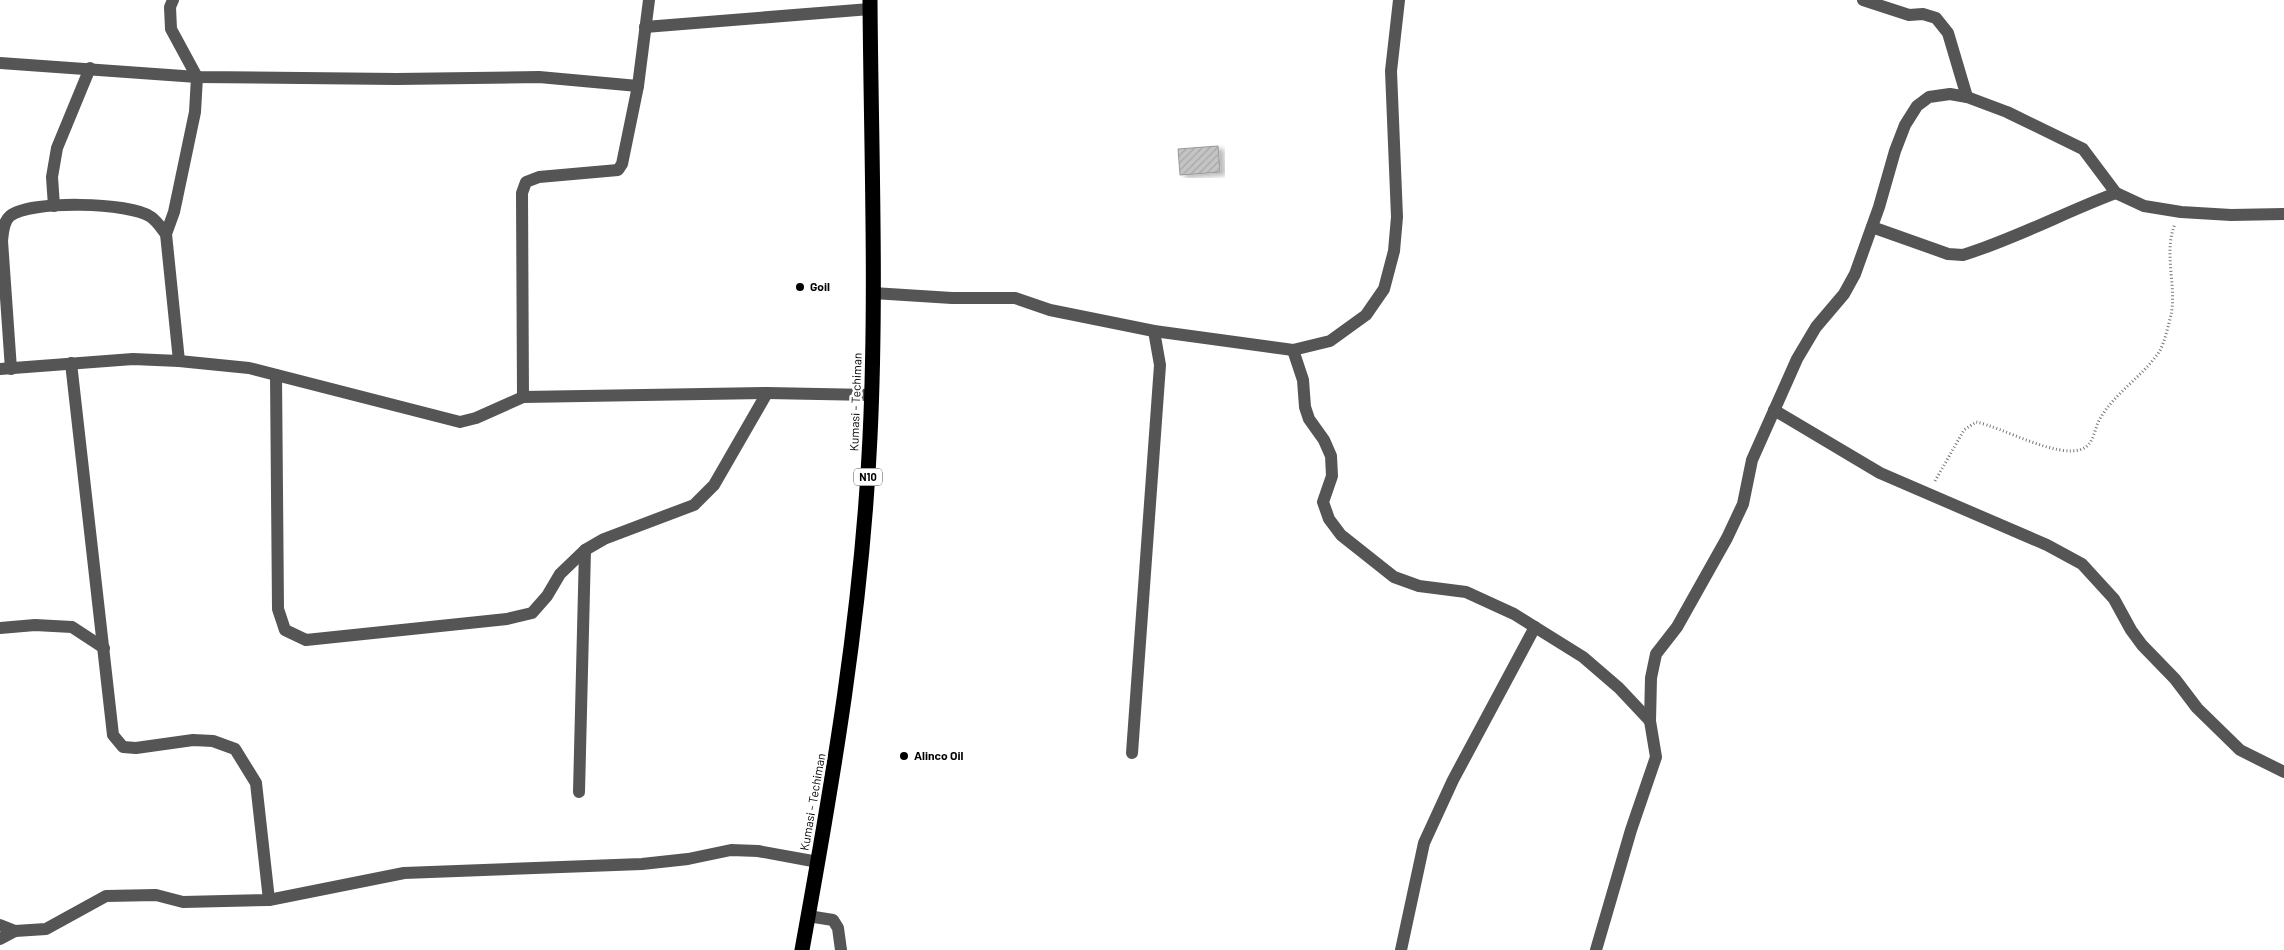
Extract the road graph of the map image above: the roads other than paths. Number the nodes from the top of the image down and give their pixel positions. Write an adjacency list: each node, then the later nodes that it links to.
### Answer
1 (648, 0): 6 (street)
2 (1399, 0): 20 (street)
3 (1863, 0): 11 (street)
4 (170, 2): 9 (street)
5 (870, 5): 6 (street); 18 (highway, Kumasi - Techiman / N10)
6 (645, 27): 10 (street)
7 (0, 63): 8 (street)
8 (90, 68): 9 (street); 13 (street)
9 (196, 77): 10 (street); 16 (street)
10 (638, 86): 27 (street)
11 (1967, 97): 12 (street); 15 (street)
12 (2116, 194): 14 (street); 15 (street)
13 (54, 206): 16 (street); 17 (street)
14 (2284, 214)
15 (1872, 227): 28 (street)
16 (166, 234): 21 (street)
17 (2, 277): 23 (street)
18 (873, 293): 19 (street); 26 (highway, Kumasi - Techiman / N10)
19 (1154, 331): 20 (street); 34 (street)
20 (1293, 350): 30 (street)
21 (179, 361): 22 (street); 24 (street)
22 (71, 363): 23 (street); 32 (street)
23 (5, 369)
24 (276, 375): 27 (street); 29 (street)
25 (766, 393): 26 (street); 27 (street); 29 (street)
26 (871, 395): 37 (highway, Kumasi - Techiman / N10)
27 (523, 397)
28 (1774, 410): 33 (street); 35 (street)
29 (585, 550): 36 (street)
30 (1535, 627): 33 (street); 45 (street)
31 (0, 628): 32 (street)
32 (104, 648): 38 (street)
33 (1650, 721): 46 (street)
34 (1132, 753)
35 (2284, 772)
36 (578, 792)
37 (818, 862): 38 (street); 39 (highway, Kumasi - Techiman / N10)
38 (270, 900): 41 (street)
39 (808, 916): 43 (highway, Kumasi - Techiman / N10); 44 (street)
40 (0, 925): 41 (street)
41 (15, 931): 42 (street)
42 (0, 939)
43 (802, 950)
44 (841, 950)
45 (1401, 950)
46 (1596, 950)

